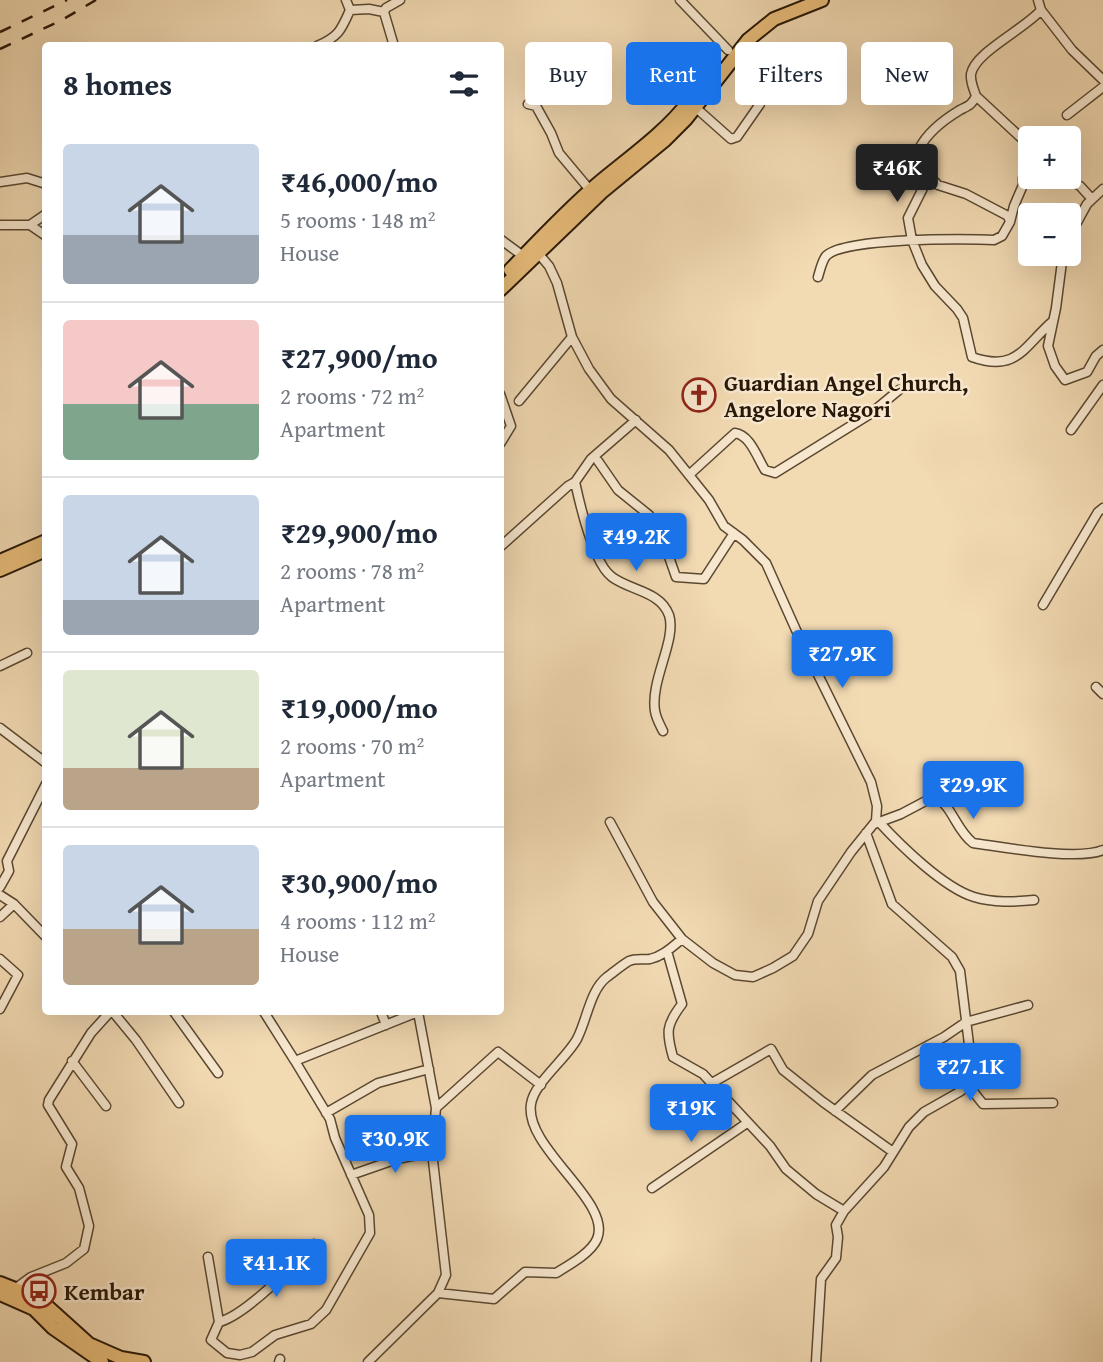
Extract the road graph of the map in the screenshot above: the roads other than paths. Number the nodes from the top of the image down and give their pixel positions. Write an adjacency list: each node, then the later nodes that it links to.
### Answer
1 (346, 0): 7 (street)
2 (400, 0): 9 (street)
3 (680, 0): 12 (street)
4 (798, 0): 12 (highway)
5 (822, 0): 18 (highway)
6 (1038, 0): 8 (street)
7 (350, 10): 9 (street); 10 (street)
8 (1041, 10): 13 (street); 15 (street)
9 (384, 12): 11 (street)
10 (328, 42)
11 (393, 42)
12 (729, 50): 27 (highway)
13 (1103, 80)
14 (1103, 87): 19 (street)
15 (976, 96): 20 (street); 21 (street)
16 (532, 105): 27 (street)
17 (759, 105): 18 (street)
18 (695, 107): 37 (highway)
19 (1067, 116)
20 (1018, 135)
21 (929, 176): 31 (street); 35 (street)
22 (0, 182): 23 (street)
23 (42, 183)
24 (1081, 187): 28 (street)
25 (1022, 189): 31 (street)
26 (1103, 189): 28 (street)
27 (590, 190): 37 (highway)
28 (1092, 199): 29 (street)
29 (1081, 215)
30 (42, 217): 33 (street)
31 (1010, 222): 35 (street)
32 (0, 225): 33 (street)
33 (30, 225): 34 (street)
34 (42, 233)
35 (912, 240): 39 (street); 42 (street)
36 (504, 241): 37 (street)
37 (531, 253): 40 (highway); 41 (highway); 43 (street)
38 (1061, 266): 42 (street)
39 (818, 276)
40 (504, 277)
41 (504, 285)
42 (1053, 321): 44 (street)
43 (572, 337): 47 (street); 49 (street)
44 (1103, 350)
45 (1103, 385): 50 (street)
46 (899, 390): 53 (street)
47 (519, 401)
48 (504, 406): 51 (street)
49 (636, 420): 53 (street); 54 (street)
50 (1071, 430)
51 (504, 437)
52 (598, 461): 56 (street)
53 (690, 474): 56 (street)
54 (575, 482): 58 (street); 68 (street)
55 (1103, 508): 62 (street)
56 (734, 533): 72 (street)
57 (42, 543): 60 (highway)
58 (504, 543)
59 (42, 552): 61 (highway)
60 (0, 561)
61 (0, 570)
62 (1043, 605)
63 (27, 653): 64 (street)
64 (0, 666)
65 (1096, 687): 66 (street)
66 (1103, 694)
67 (0, 728): 69 (street)
68 (663, 731)
69 (42, 760)
70 (42, 792): 75 (street)
71 (610, 822): 81 (street)
72 (876, 823): 73 (street); 74 (street); 77 (street)
73 (866, 833): 81 (street); 93 (street)
74 (1103, 850)
75 (0, 887)
76 (0, 895): 78 (street)
77 (1034, 900)
78 (14, 904): 79 (street); 80 (street)
79 (0, 917)
80 (42, 933)
81 (682, 939): 82 (street)
82 (667, 951): 99 (street); 100 (street)
83 (0, 959): 85 (street)
84 (1028, 1004): 93 (street)
85 (0, 1009)
86 (109, 1015): 95 (street)
87 (115, 1015): 102 (street)
88 (176, 1015): 98 (street)
89 (266, 1015): 96 (street)
90 (382, 1015): 94 (street)
91 (411, 1015): 94 (street)
92 (419, 1015): 97 (street)
93 (966, 1022): 101 (street); 106 (street)
94 (386, 1025): 96 (street)
95 (72, 1061): 104 (street); 117 (street)
96 (295, 1061): 107 (street)
97 (429, 1069): 105 (street); 107 (street)
98 (218, 1073)
99 (712, 1083): 106 (street); 108 (street)
100 (541, 1085): 105 (street); 118 (street)
101 (968, 1085): 103 (street); 110 (street)
102 (179, 1103)
103 (1053, 1103)
104 (106, 1106)
105 (436, 1108): 109 (street)
106 (835, 1111): 110 (street)
107 (326, 1113): 111 (street)
108 (747, 1123): 112 (street); 113 (street)
109 (432, 1152): 111 (street); 118 (street)
110 (892, 1152): 113 (street)
111 (351, 1175): 120 (street)
112 (652, 1188)
113 (844, 1211): 124 (street)
114 (314, 1244): 120 (street)
115 (208, 1257): 120 (street)
116 (0, 1283): 117 (highway)
117 (16, 1288): 122 (highway)
118 (438, 1293): 123 (street)
119 (0, 1294): 121 (highway)
120 (219, 1322)
121 (102, 1362)
122 (144, 1362)
123 (368, 1362)
124 (816, 1362)

